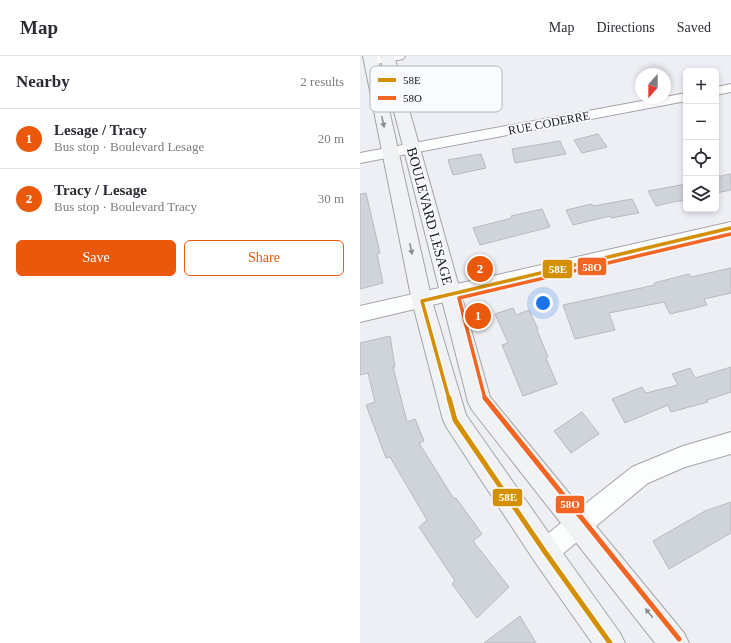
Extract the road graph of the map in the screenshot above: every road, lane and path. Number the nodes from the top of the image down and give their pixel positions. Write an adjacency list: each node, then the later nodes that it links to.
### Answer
1 (731, 88): 2 (street)
2 (719, 90)
3 (683, 98): 6 (street, RUE CODERRE)
4 (387, 112): 7 (street, BOULEVARD LESAGE, one-way to 7)
5 (400, 112): 6 (street, BOULEVARD LESAGE)
6 (411, 149): 7 (street, RUE CODERRE); 10 (street, BOULEVARD LESAGE)
7 (390, 152): 8 (street, RUE CODERRE); 11 (street, BOULEVARD LESAGE, one-way to 11)
8 (360, 158)
9 (731, 228): 10 (street)
10 (452, 294): 11 (street); 14 (street, BOULEVARD LESAGE)
11 (422, 301): 12 (street); 15 (street, BOULEVARD LESAGE)
12 (360, 314)
13 (731, 443): 14 (street)
14 (578, 524): 15 (street); 17 (street, BOULEVARD LESAGE, one-way to 14)
15 (545, 552): 16 (street, BOULEVARD LESAGE)
16 (610, 643)
17 (674, 643)

